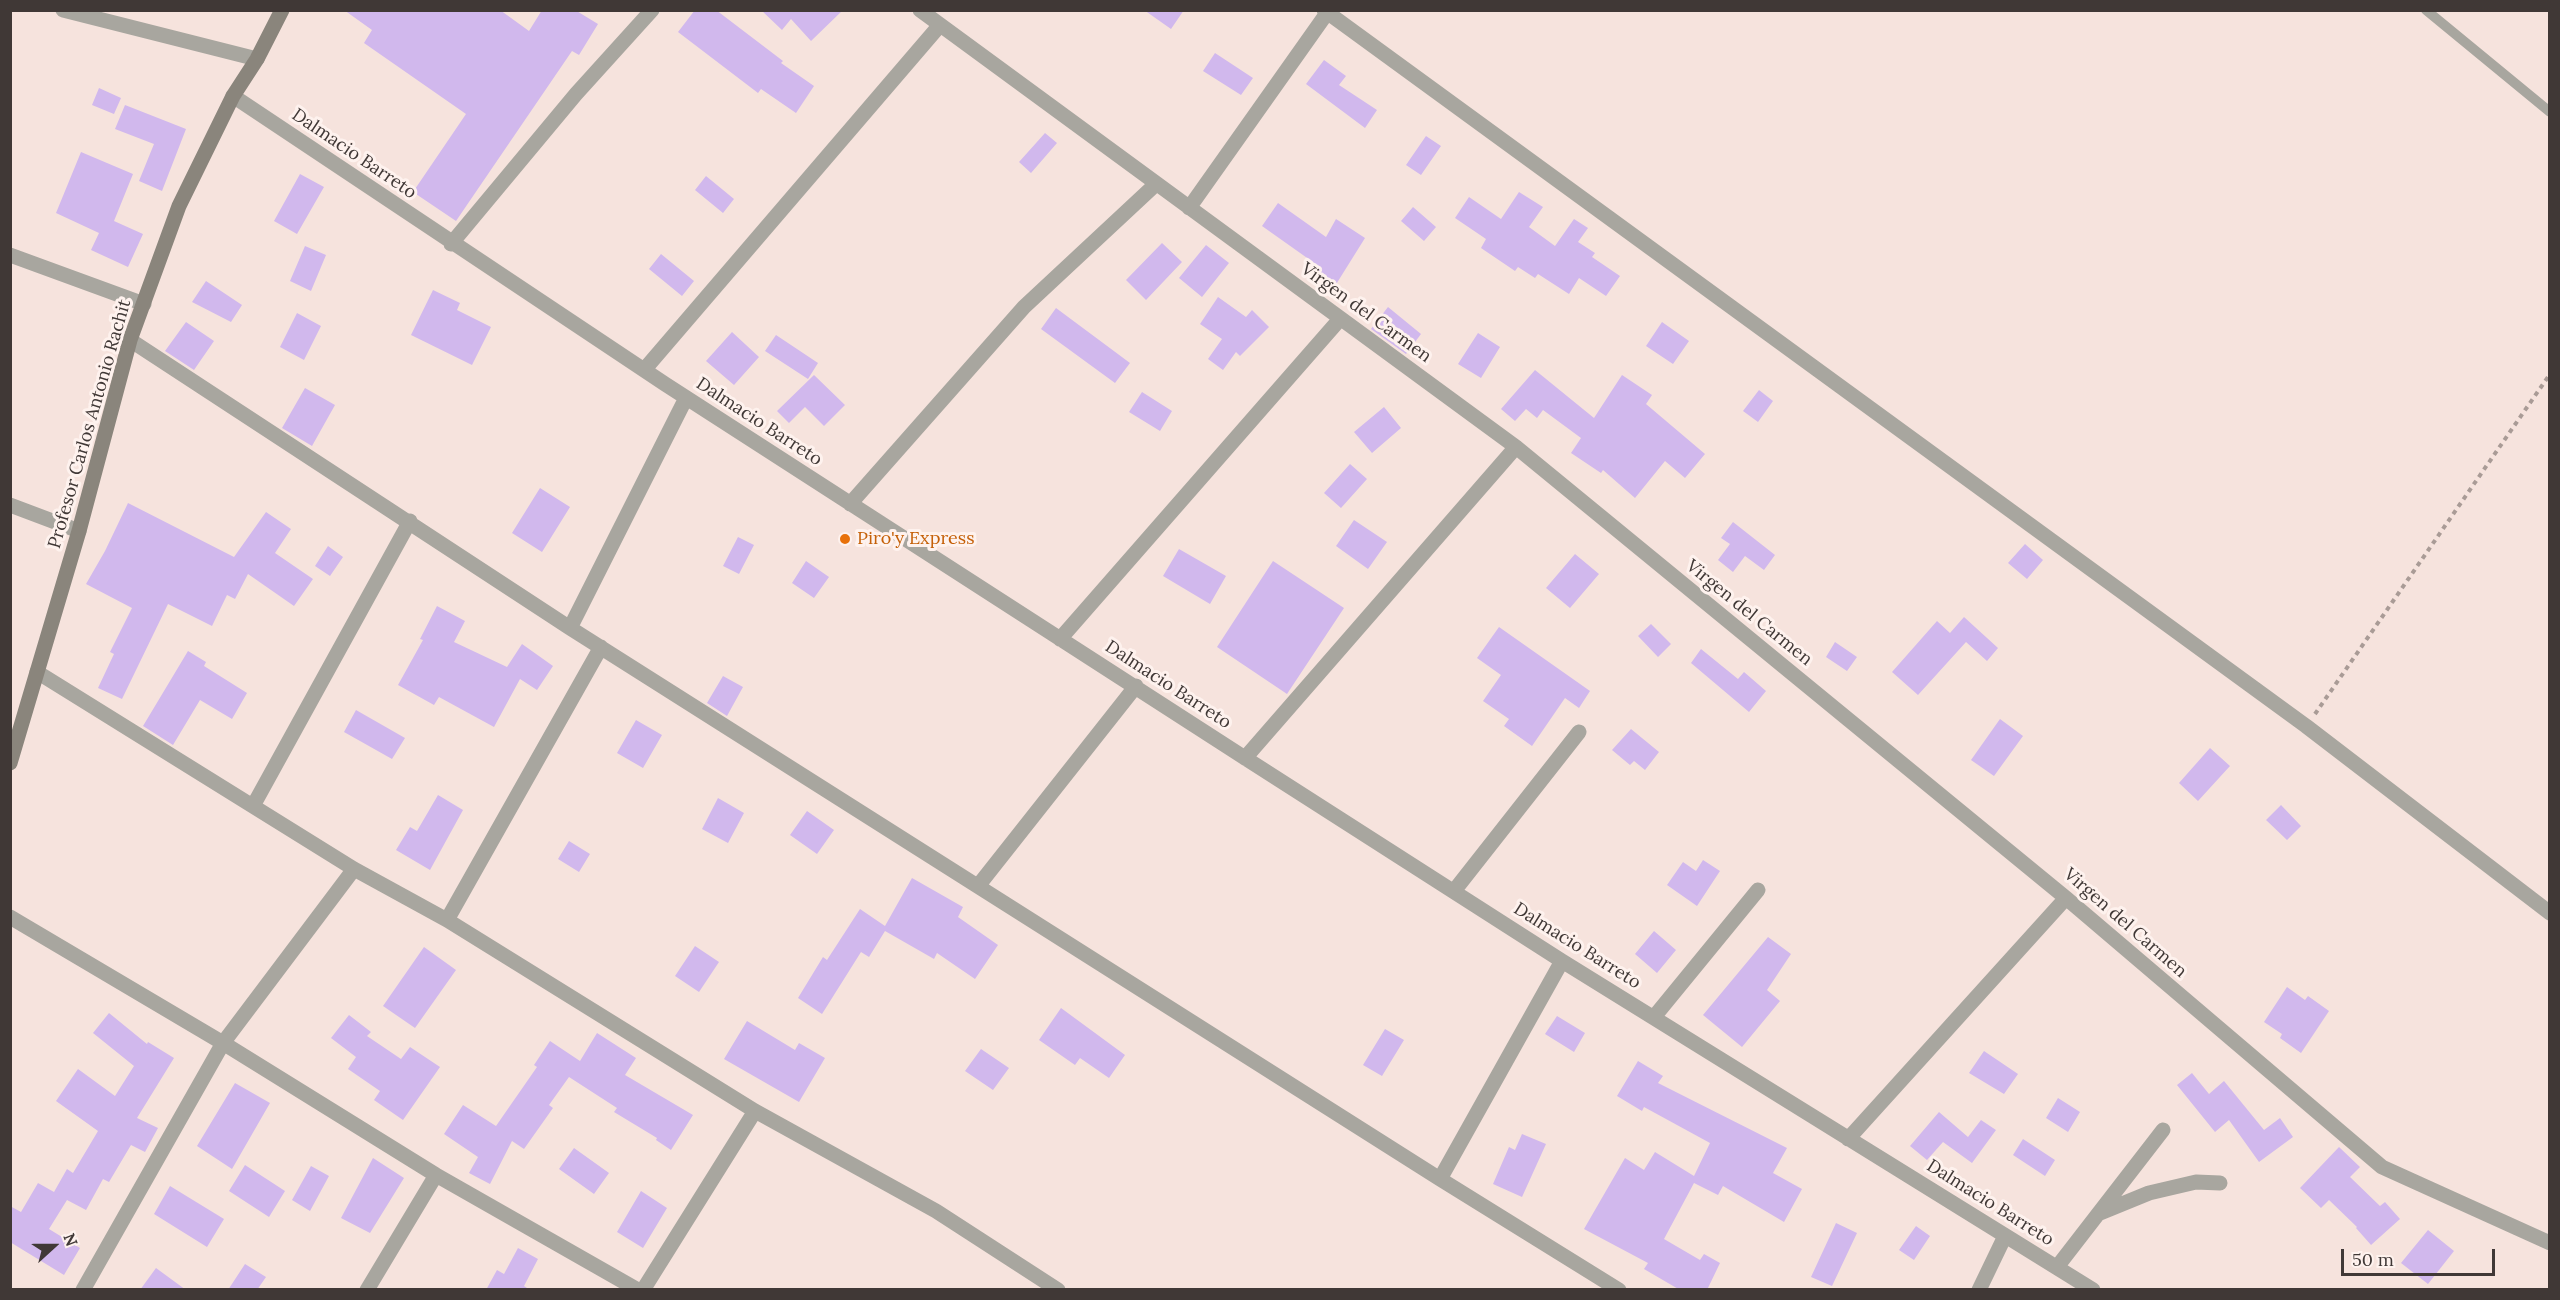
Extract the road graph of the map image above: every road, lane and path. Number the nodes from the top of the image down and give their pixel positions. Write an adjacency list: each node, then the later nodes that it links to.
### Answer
1 (63, 10): 8 (street)
2 (282, 10): 8 (main road, Profesor Carlos Antonio Rachit)
3 (652, 10): 13 (street)
4 (921, 10): 7 (street, Virgen del Carmen)
5 (2426, 10): 10 (lane)
6 (1325, 12): 12 (street); 31 (street)
7 (940, 25): 11 (street, Virgen del Carmen); 18 (street)
8 (256, 59): 9 (main road, Profesor Carlos Antonio Rachit)
9 (233, 96): 13 (street, Dalmacio Barreto); 15 (main road, Profesor Carlos Antonio Rachit)
10 (2550, 112)
11 (1156, 184): 12 (street, Virgen del Carmen); 22 (street)
12 (1189, 207): 16 (street, Virgen del Carmen)
13 (451, 244): 18 (street, Dalmacio Barreto)
14 (10, 255): 15 (street)
15 (144, 304): 17 (main road, Profesor Carlos Antonio Rachit)
16 (1340, 319): 21 (street, Virgen del Carmen); 27 (street)
17 (130, 340): 24 (street); 25 (main road, Profesor Carlos Antonio Rachit)
18 (644, 370): 20 (street, Dalmacio Barreto)
19 (2550, 374): 31 (path)
20 (686, 398): 22 (street, Dalmacio Barreto); 26 (street)
21 (1515, 447): 33 (street); 40 (street, Virgen del Carmen)
22 (850, 504): 27 (street, Dalmacio Barreto)
23 (10, 505): 25 (street)
24 (410, 521): 26 (street); 35 (street)
25 (79, 531): 29 (main road, Profesor Carlos Antonio Rachit)
26 (570, 628): 28 (street)
27 (1060, 639): 30 (street, Dalmacio Barreto)
28 (601, 647): 37 (street); 43 (street)
29 (37, 672): 34 (main road, Profesor Carlos Antonio Rachit); 35 (street)
30 (1136, 686): 33 (street, Dalmacio Barreto); 37 (street)
31 (2306, 726): 41 (street)
32 (1579, 732): 39 (street)
33 (1245, 758): 39 (street, Dalmacio Barreto)
34 (11, 760)
35 (253, 806): 36 (street)
36 (354, 869): 43 (street); 46 (street)
37 (978, 886): 51 (street)
38 (1758, 890): 45 (street)
39 (1454, 891): 44 (street, Dalmacio Barreto)
40 (2066, 898): 49 (street); 55 (street, Virgen del Carmen)
41 (2550, 913)
42 (10, 917): 46 (street)
43 (447, 920): 47 (street)
44 (1562, 961): 45 (street, Dalmacio Barreto); 51 (street)
45 (1654, 1017): 49 (street, Dalmacio Barreto)
46 (223, 1043): 50 (street); 57 (street)
47 (755, 1111): 60 (street); 61 (street)
48 (2163, 1130): 53 (street)
49 (1848, 1139): 54 (street, Dalmacio Barreto)
50 (436, 1175): 58 (street); 59 (street)
51 (1440, 1179): 62 (street)
52 (2220, 1183): 53 (street)
53 (2100, 1213): 56 (street)
54 (2005, 1236): 56 (street, Dalmacio Barreto); 63 (street)
55 (2550, 1243)
56 (2057, 1267): 64 (street, Dalmacio Barreto)
57 (83, 1290)
58 (367, 1290)
59 (638, 1290)
60 (643, 1290)
61 (1058, 1290)
62 (1619, 1290)
63 (1979, 1290)
64 (2093, 1290)

